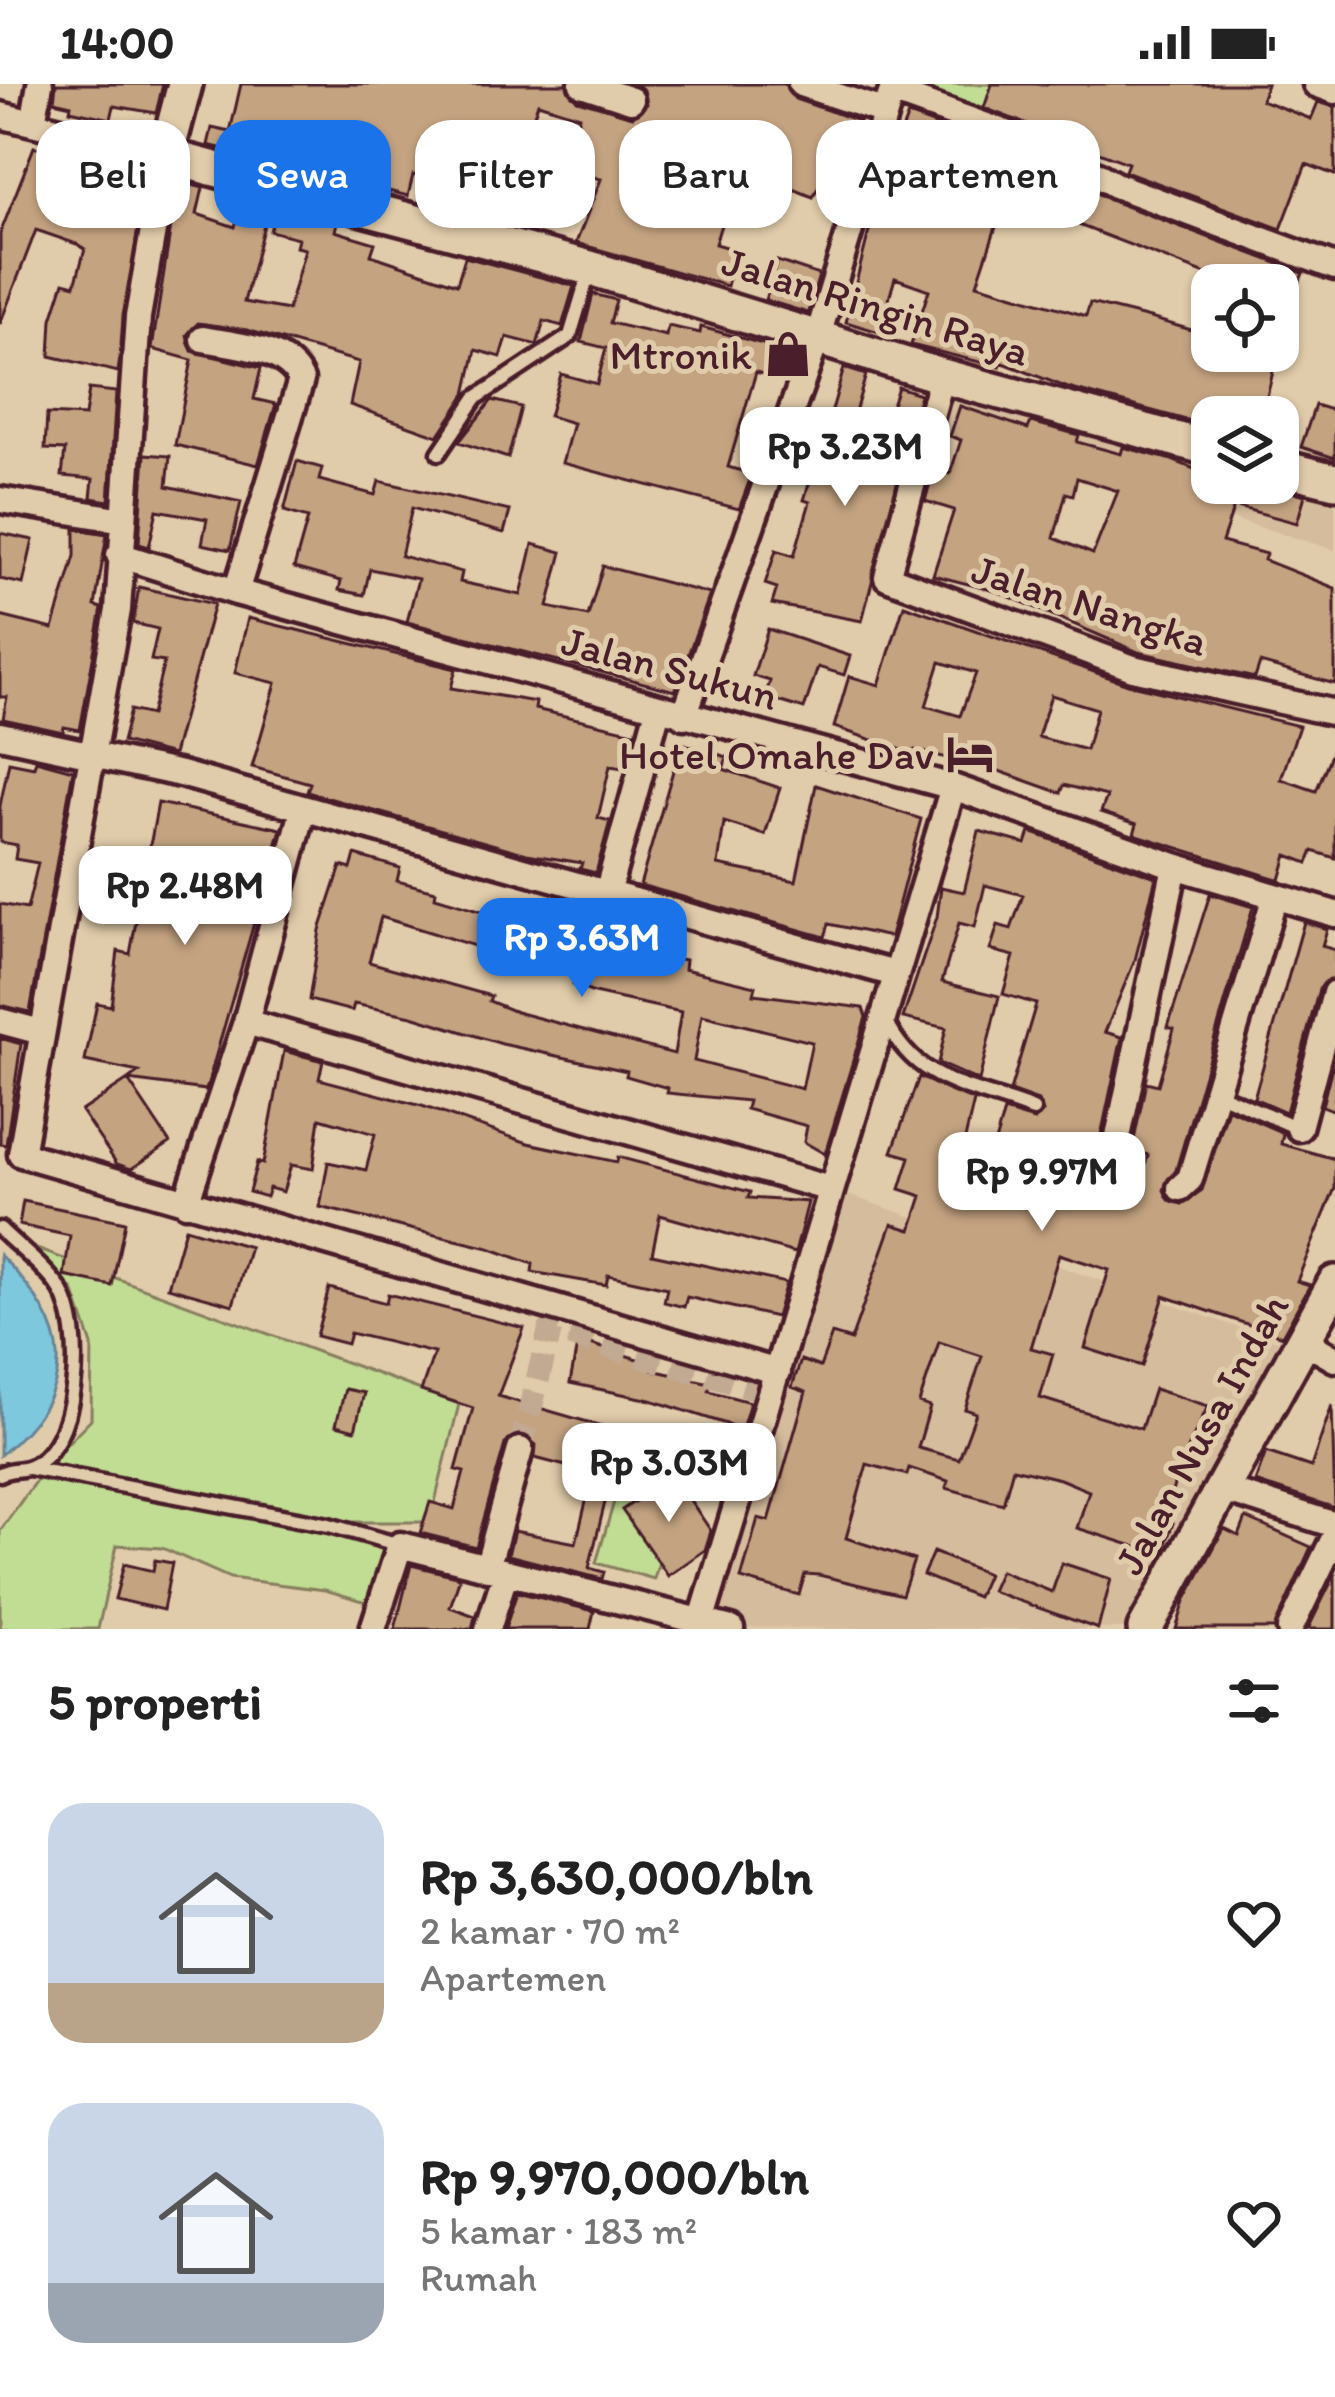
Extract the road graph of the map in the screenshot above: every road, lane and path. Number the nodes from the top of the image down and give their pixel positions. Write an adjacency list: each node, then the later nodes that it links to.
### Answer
1 (40, 84): 11 (street)
2 (184, 84): 10 (main road)
3 (582, 84): 8 (street)
4 (801, 84): 7 (street)
5 (1316, 84): 6 (street)
6 (1335, 91)
7 (890, 96): 15 (street); 17 (street)
8 (631, 100)
9 (0, 115): 11 (street)
10 (175, 120)
11 (32, 123): 12 (street)
12 (36, 124)
13 (190, 162): 16 (main road, Jalan Ringin Raya)
14 (153, 228): 25 (street)
15 (1335, 266)
16 (590, 268): 17 (main road, Jalan Ringin Raya); 21 (lane)
17 (818, 336): 19 (main road, Jalan Ringin Raya); 30 (street)
18 (203, 339): 27 (street)
19 (942, 376): 20 (main road, Jalan Ringin Raya); 29 (street, Jalan Nangka)
20 (1191, 443)
21 (439, 453)
22 (1299, 472): 23 (main road)
23 (1335, 481)
24 (0, 500): 25 (street)
25 (124, 520): 26 (street)
26 (119, 555): 27 (street, Jalan Sukun); 32 (street)
27 (236, 592): 28 (street, Jalan Sukun)
28 (658, 709): 30 (street, Jalan Sukun); 37 (street)
29 (1335, 712)
30 (685, 716): 33 (street, Jalan Sukun)
31 (0, 735): 32 (street)
32 (95, 752): 34 (street); 44 (street)
33 (953, 787): 35 (street, Jalan Sukun); 39 (street)
34 (303, 811): 37 (street); 43 (street)
35 (1175, 866): 36 (street, Jalan Sukun); 49 (street)
36 (1275, 896): 38 (street, Jalan Sukun); 45 (street)
37 (606, 897): 39 (street)
38 (1335, 914)
39 (895, 974): 41 (street)
40 (1335, 994): 47 (street)
41 (883, 1014): 46 (lane); 51 (street)
42 (0, 1021): 44 (street)
43 (246, 1022): 51 (street); 52 (street)
44 (41, 1032): 52 (street)
45 (1212, 1091): 47 (lane); 50 (street)
46 (1033, 1111)
47 (1299, 1128)
48 (1075, 1147): 49 (lane)
49 (1119, 1164)
50 (1180, 1188)
51 (830, 1189): 57 (street)
52 (186, 1203): 57 (street)
53 (0, 1229): 59 (lane)
54 (1335, 1283): 55 (main road, Jalan Nusa Indah)
55 (1304, 1341): 56 (street); 61 (main road, Jalan Nusa Indah)
56 (1335, 1359)
57 (778, 1372): 66 (street)
58 (520, 1450): 65 (street)
59 (29, 1468): 60 (lane); 64 (lane)
60 (4, 1469)
61 (1222, 1489): 62 (street); 70 (main road, Jalan Nusa Indah)
62 (1335, 1526)
63 (1335, 1536): 71 (street)
64 (400, 1545): 65 (street); 67 (street)
65 (496, 1570): 66 (street); 68 (street)
66 (700, 1625): 69 (street)
67 (373, 1629)
68 (488, 1629)
69 (731, 1629)
70 (1145, 1629)
71 (1291, 1629)

